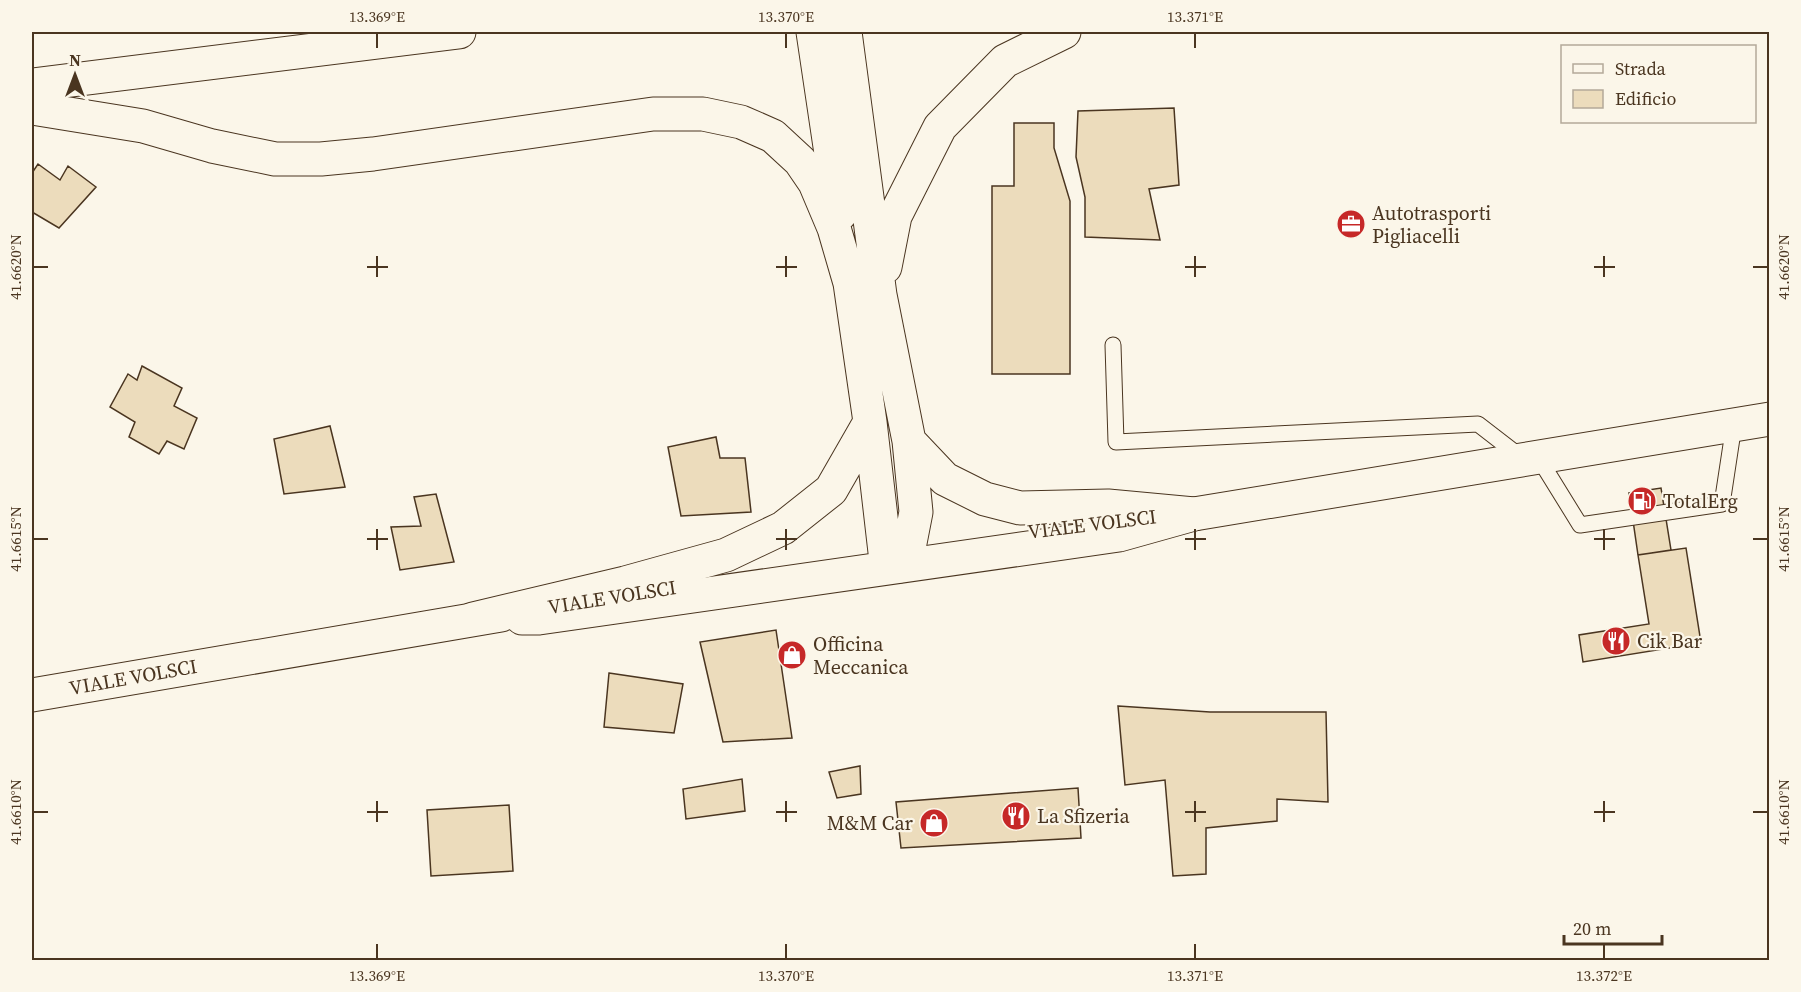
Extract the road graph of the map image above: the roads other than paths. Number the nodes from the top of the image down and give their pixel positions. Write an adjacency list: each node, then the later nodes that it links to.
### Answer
1 (459, 32): 5 (main road)
2 (813, 32): 7 (main road)
3 (845, 32): 7 (main road)
4 (1064, 32): 7 (main road)
5 (32, 85)
6 (32, 108): 7 (main road)
7 (865, 289): 10 (main road); 12 (main road)
8 (1113, 345): 13 (lane)
9 (1770, 419): 11 (main road)
10 (870, 422): 15 (main road); 16 (main road)
11 (1734, 425): 13 (main road); 13 (lane)
12 (909, 441): 14 (main road); 15 (main road)
13 (1531, 458): 14 (main road)
14 (1194, 514): 15 (main road)
15 (898, 556): 16 (main road)
16 (473, 619): 17 (main road, VIALE VOLSCI)
17 (32, 695)

